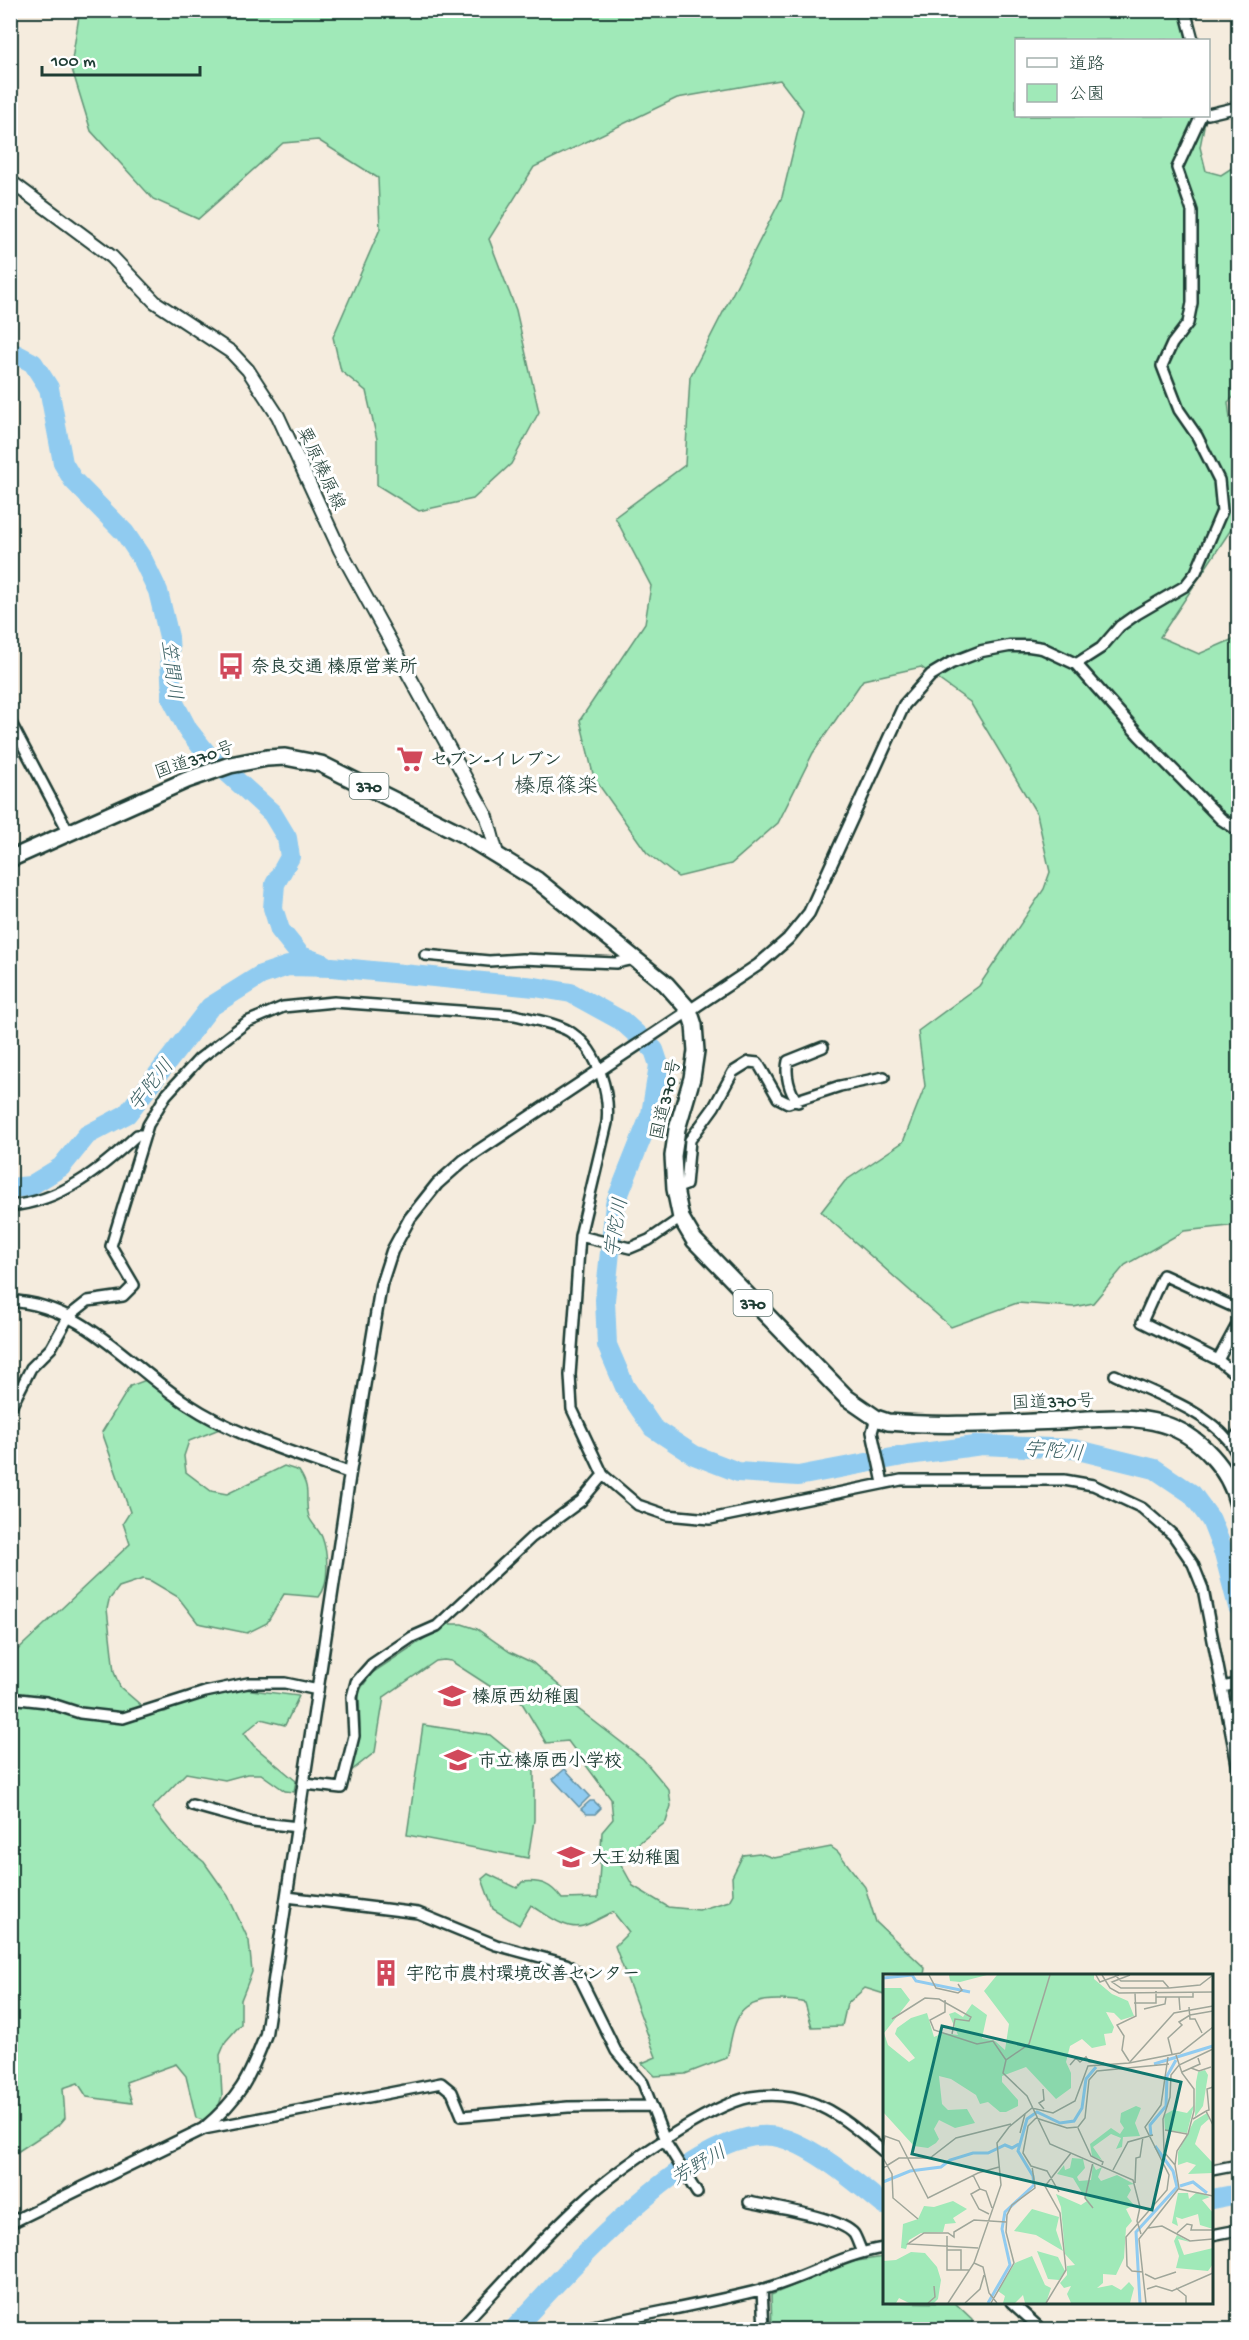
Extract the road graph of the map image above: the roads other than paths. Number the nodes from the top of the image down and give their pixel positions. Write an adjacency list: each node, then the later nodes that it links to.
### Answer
1 (1185, 10): 2 (street)
2 (1193, 39)
3 (1239, 107): 4 (street)
4 (1210, 114)
5 (1201, 117): 7 (street)
6 (10, 181): 11 (main road, 粟原榛原線)
7 (1076, 664): 9 (street); 15 (street)
8 (10, 721): 10 (street)
9 (1239, 830)
10 (68, 831): 11 (highway, 国道370号 / 370); 12 (highway, 国道370号 / 370)
11 (497, 854): 14 (highway, 国道370号 / 370)
12 (10, 859)
13 (425, 955): 14 (street)
14 (634, 959): 15 (highway, 国道370号 / 370)
15 (689, 1010): 17 (street); 21 (highway, 国道370号 / 370)
16 (823, 1047): 19 (street)
17 (602, 1068): 20 (street); 24 (street); 37 (street)
18 (884, 1077): 19 (street)
19 (798, 1102): 21 (street)
20 (145, 1135): 22 (street); 27 (street)
21 (675, 1189): 23 (highway, 国道370号 / 370)
22 (10, 1206)
23 (681, 1218): 24 (street); 33 (highway, 国道370号 / 370)
24 (583, 1237): 38 (street)
25 (10, 1302): 27 (street)
26 (1239, 1309): 29 (street)
27 (69, 1316): 32 (street); 37 (street)
28 (1239, 1323): 29 (street)
29 (1218, 1360): 31 (street)
30 (1115, 1375): 35 (street)
31 (1239, 1376)
32 (10, 1409)
33 (876, 1419): 39 (street); 40 (highway, 国道370号 / 370)
34 (1239, 1434): 35 (street)
35 (1230, 1442): 36 (street)
36 (1239, 1456)
37 (350, 1473): 43 (street)
38 (603, 1475): 39 (street); 46 (street)
39 (882, 1481): 42 (street)
40 (1239, 1505)
41 (1239, 1684): 42 (street)
42 (1224, 1687): 45 (street)
43 (318, 1690): 44 (street); 46 (street)
44 (10, 1698)
45 (1239, 1769)
46 (305, 1784): 48 (street)
47 (192, 1805): 48 (street)
48 (298, 1827): 49 (street)
49 (287, 1897): 50 (street); 51 (street)
50 (651, 2106): 51 (street); 52 (street)
51 (203, 2129): 58 (street)
52 (665, 2141): 53 (street); 56 (street); 65 (street)
53 (883, 2150)
54 (1239, 2165): 55 (street)
55 (1213, 2169)
56 (697, 2193)
57 (749, 2202): 62 (street)
58 (10, 2223)
59 (1239, 2230): 60 (street)
60 (1213, 2235)
61 (883, 2248): 62 (street)
62 (862, 2252): 63 (street)
63 (762, 2289): 66 (street); 67 (street)
64 (1013, 2304): 68 (street)
65 (458, 2330)
66 (576, 2330)
67 (764, 2330)
68 (1042, 2330)

